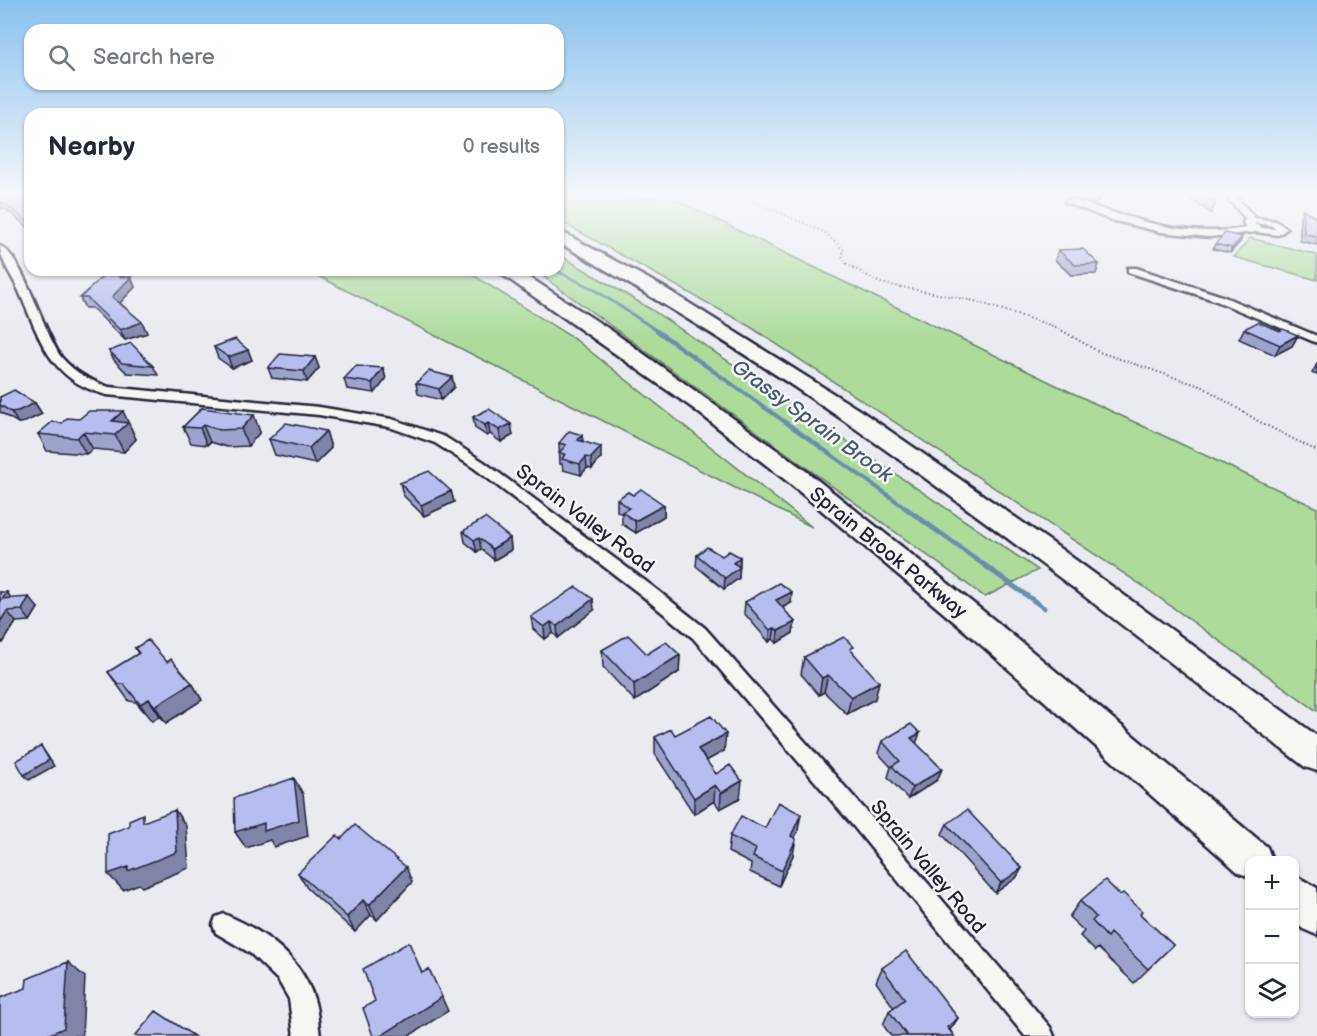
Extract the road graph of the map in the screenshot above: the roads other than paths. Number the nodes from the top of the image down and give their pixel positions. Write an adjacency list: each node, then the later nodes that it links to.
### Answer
1 (574, 244): 6 (highway)
2 (0, 249): 12 (street, Sprain Valley Road)
3 (1132, 270): 5 (street)
4 (514, 276): 7 (highway, Sprain Brook Parkway)
5 (1317, 340)
6 (1317, 756)
7 (1247, 856)
8 (1299, 900): 9 (highway)
9 (1317, 915)
10 (224, 925): 11 (street)
11 (307, 1036)
12 (1041, 1036)

